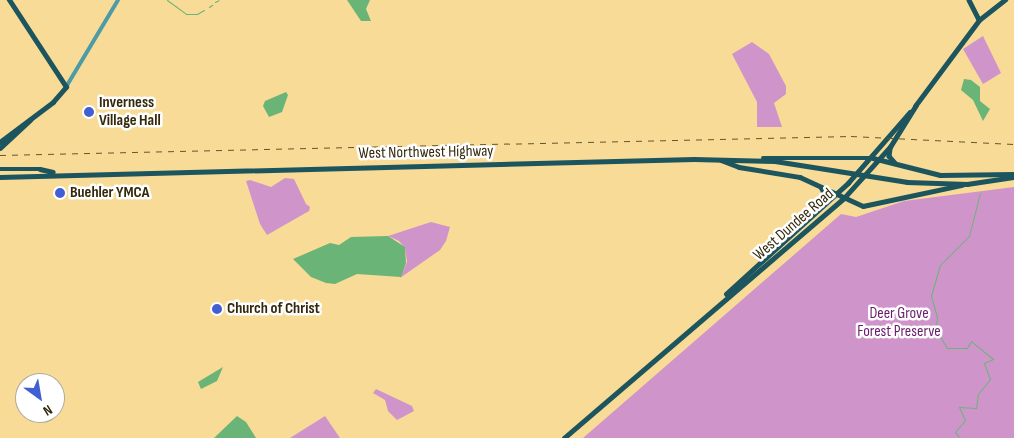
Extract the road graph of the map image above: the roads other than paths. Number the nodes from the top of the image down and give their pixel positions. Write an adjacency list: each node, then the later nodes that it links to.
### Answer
1 (10, 0): 6 (main road)
2 (118, 0): 6 (street)
3 (968, 0): 5 (main road)
4 (1005, 0): 5 (main road)
5 (979, 20): 7 (main road)
6 (66, 87): 8 (main road)
7 (916, 105): 10 (main road, West Dundee Road); 12 (main road, West Dundee Road)
8 (32, 119): 9 (main road); 11 (main road)
9 (0, 142)
10 (890, 147): 15 (main road, West Dundee Road); 16 (main road)
11 (0, 148)
12 (873, 158): 14 (main road); 15 (main road); 23 (main road, West Dundee Road)
13 (718, 159): 14 (main road, West Northwest Highway); 18 (main road, West Northwest Highway); 21 (main road)
14 (757, 159): 22 (main road, West Northwest Highway)
15 (880, 160): 16 (main road); 24 (main road, West Dundee Road)
16 (902, 168): 19 (main road)
17 (0, 169): 18 (main road)
18 (59, 174): 20 (main road, West Northwest Highway)
19 (1014, 175): 22 (main road)
20 (0, 177)
21 (818, 184): 23 (main road); 25 (main road)
22 (967, 184): 24 (main road)
23 (837, 194): 24 (main road); 25 (main road, West Dundee Road)
24 (844, 198): 26 (main road, West Dundee Road)
25 (825, 204): 26 (main road, West Dundee Road)
26 (719, 303): 27 (main road, West Dundee Road)
27 (564, 438)

